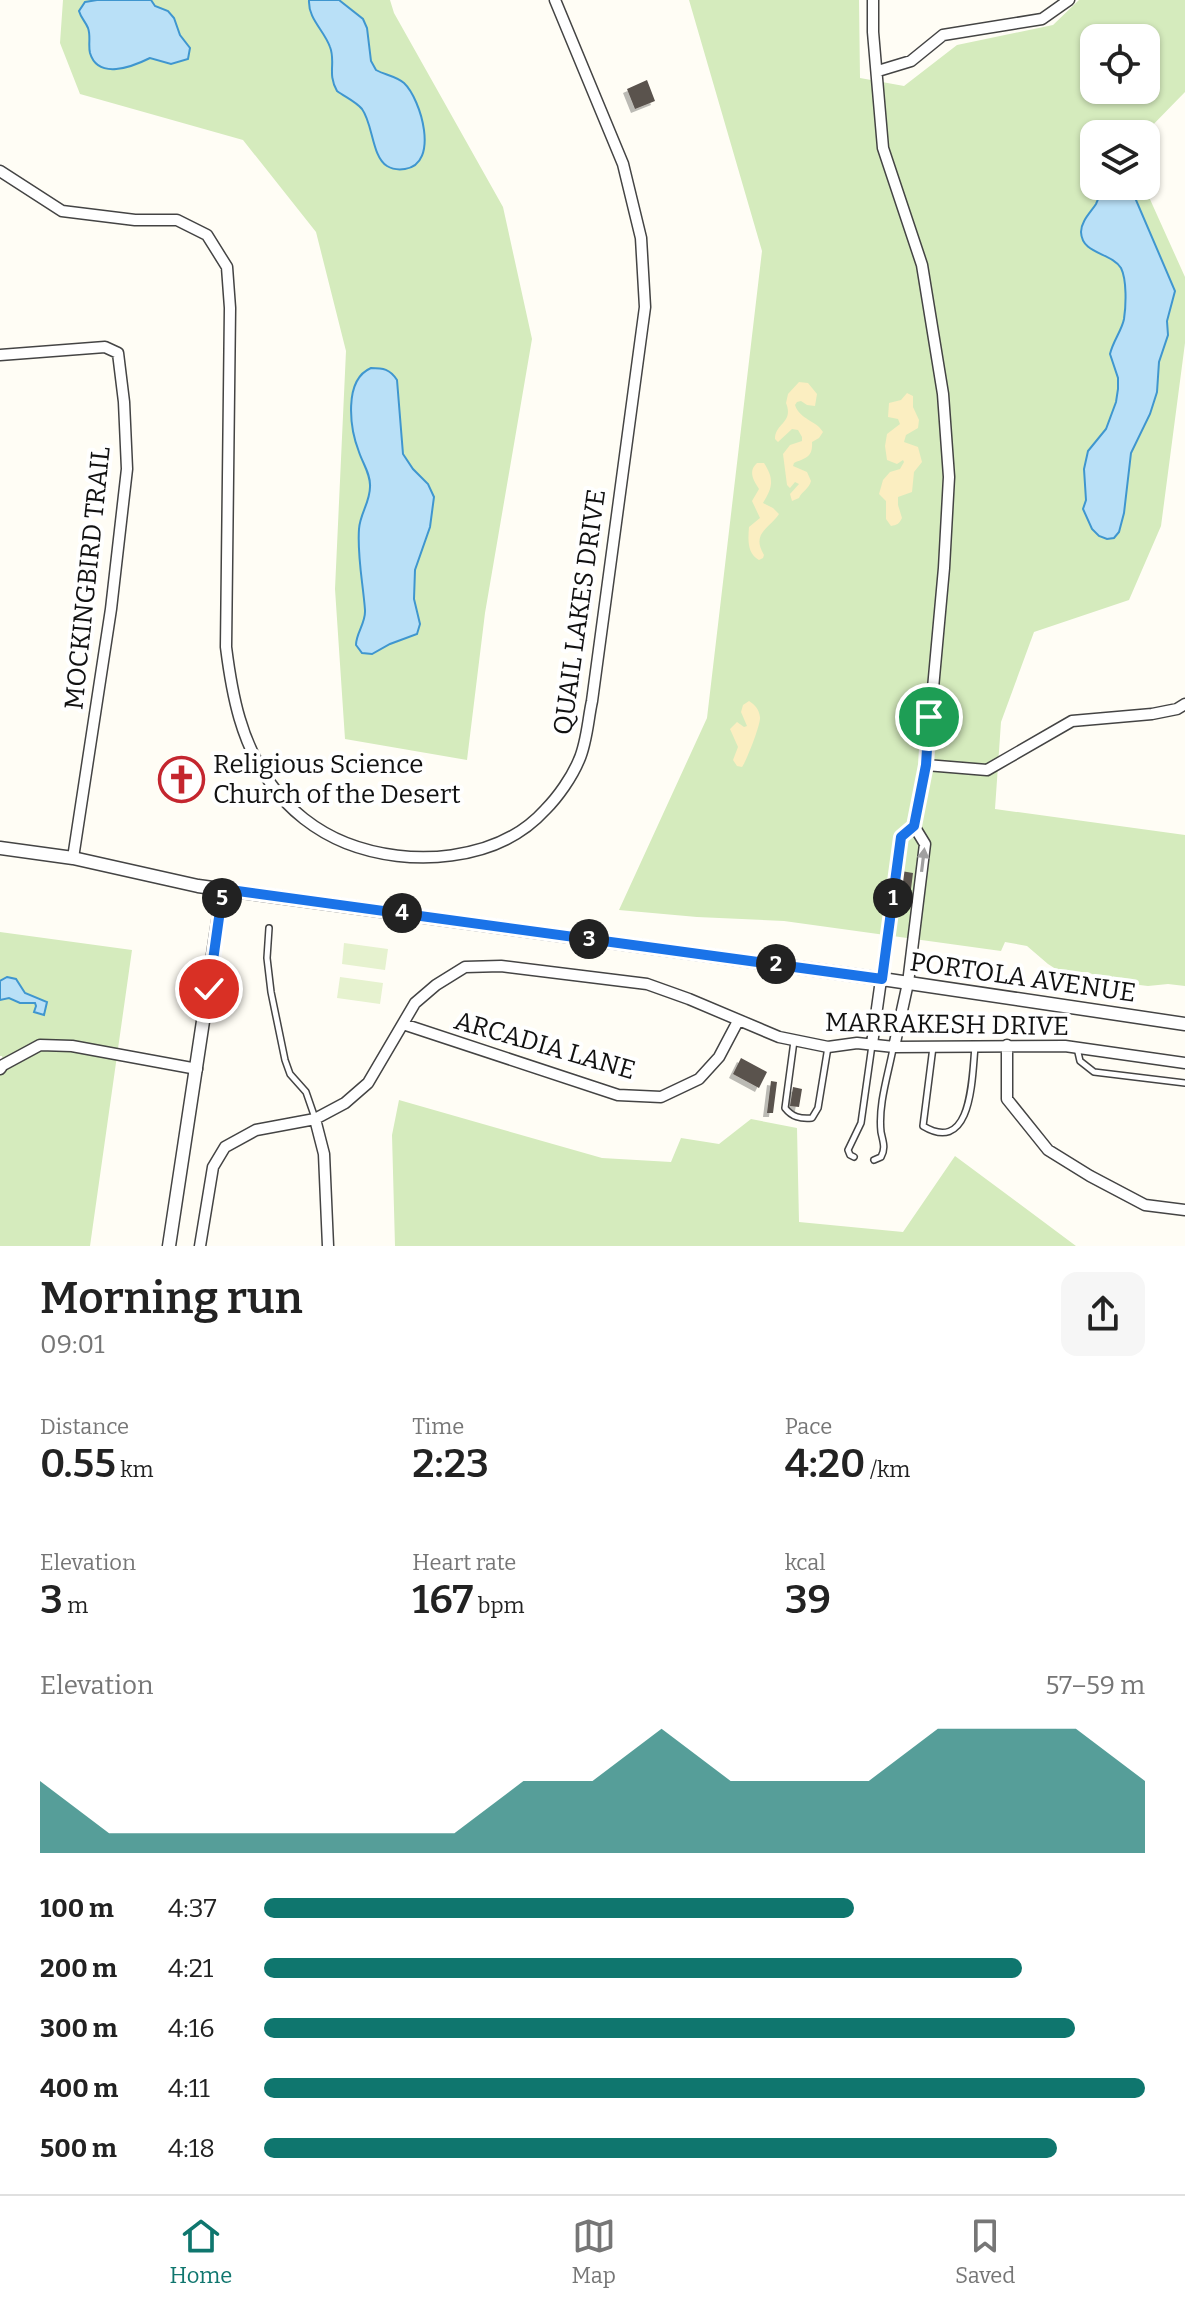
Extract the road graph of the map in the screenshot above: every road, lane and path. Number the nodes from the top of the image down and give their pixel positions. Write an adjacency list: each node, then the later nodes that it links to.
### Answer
1 (555, 0): 5 (street, QUAIL LAKES DRIVE)
2 (873, 0): 4 (street)
3 (1069, 0): 4 (street)
4 (878, 71): 8 (street)
5 (0, 171)
6 (0, 355): 11 (street, MOCKINGBIRD TRAIL)
7 (1185, 704): 8 (street)
8 (926, 765): 9 (street)
9 (914, 826): 14 (street); 15 (street, one-way to 9)
10 (0, 848): 11 (street, PORTOLA AVENUE)
11 (73, 858): 12 (street, PORTOLA AVENUE)
12 (223, 889): 14 (street, PORTOLA AVENUE); 29 (street)
13 (269, 928): 31 (lane)
14 (882, 979): 15 (street, PORTOLA AVENUE); 20 (street)
15 (908, 983): 18 (street, PORTOLA AVENUE); 24 (street)
16 (738, 1021): 17 (street, MARRAKESH DRIVE); 17 (street, ARCADIA LANE); 19 (street, MARRAKESH DRIVE)
17 (403, 1024): 31 (street, MARRAKESH DRIVE)
18 (1185, 1024)
19 (794, 1040): 23 (street, MARRAKESH DRIVE); 23 (lane)
20 (872, 1044): 23 (street, MARRAKESH DRIVE); 24 (street, MARRAKESH DRIVE); 32 (lane)
21 (1007, 1045): 22 (street, MARRAKESH DRIVE); 26 (street, MARRAKESH DRIVE); 34 (street)
22 (975, 1046): 25 (street, MARRAKESH DRIVE); 25 (lane)
23 (828, 1047)
24 (894, 1047): 25 (street, MARRAKESH DRIVE); 33 (lane)
25 (933, 1047)
26 (1077, 1048): 27 (street, MARRAKESH DRIVE); 30 (lane)
27 (1185, 1063)
28 (0, 1069): 29 (street)
29 (197, 1069): 35 (street)
30 (1185, 1083)
31 (315, 1119): 36 (street, MARRAKESH DRIVE); 37 (street)
32 (854, 1157)
33 (874, 1160)
34 (1185, 1210)
35 (169, 1246)
36 (200, 1246)
37 (328, 1246)

